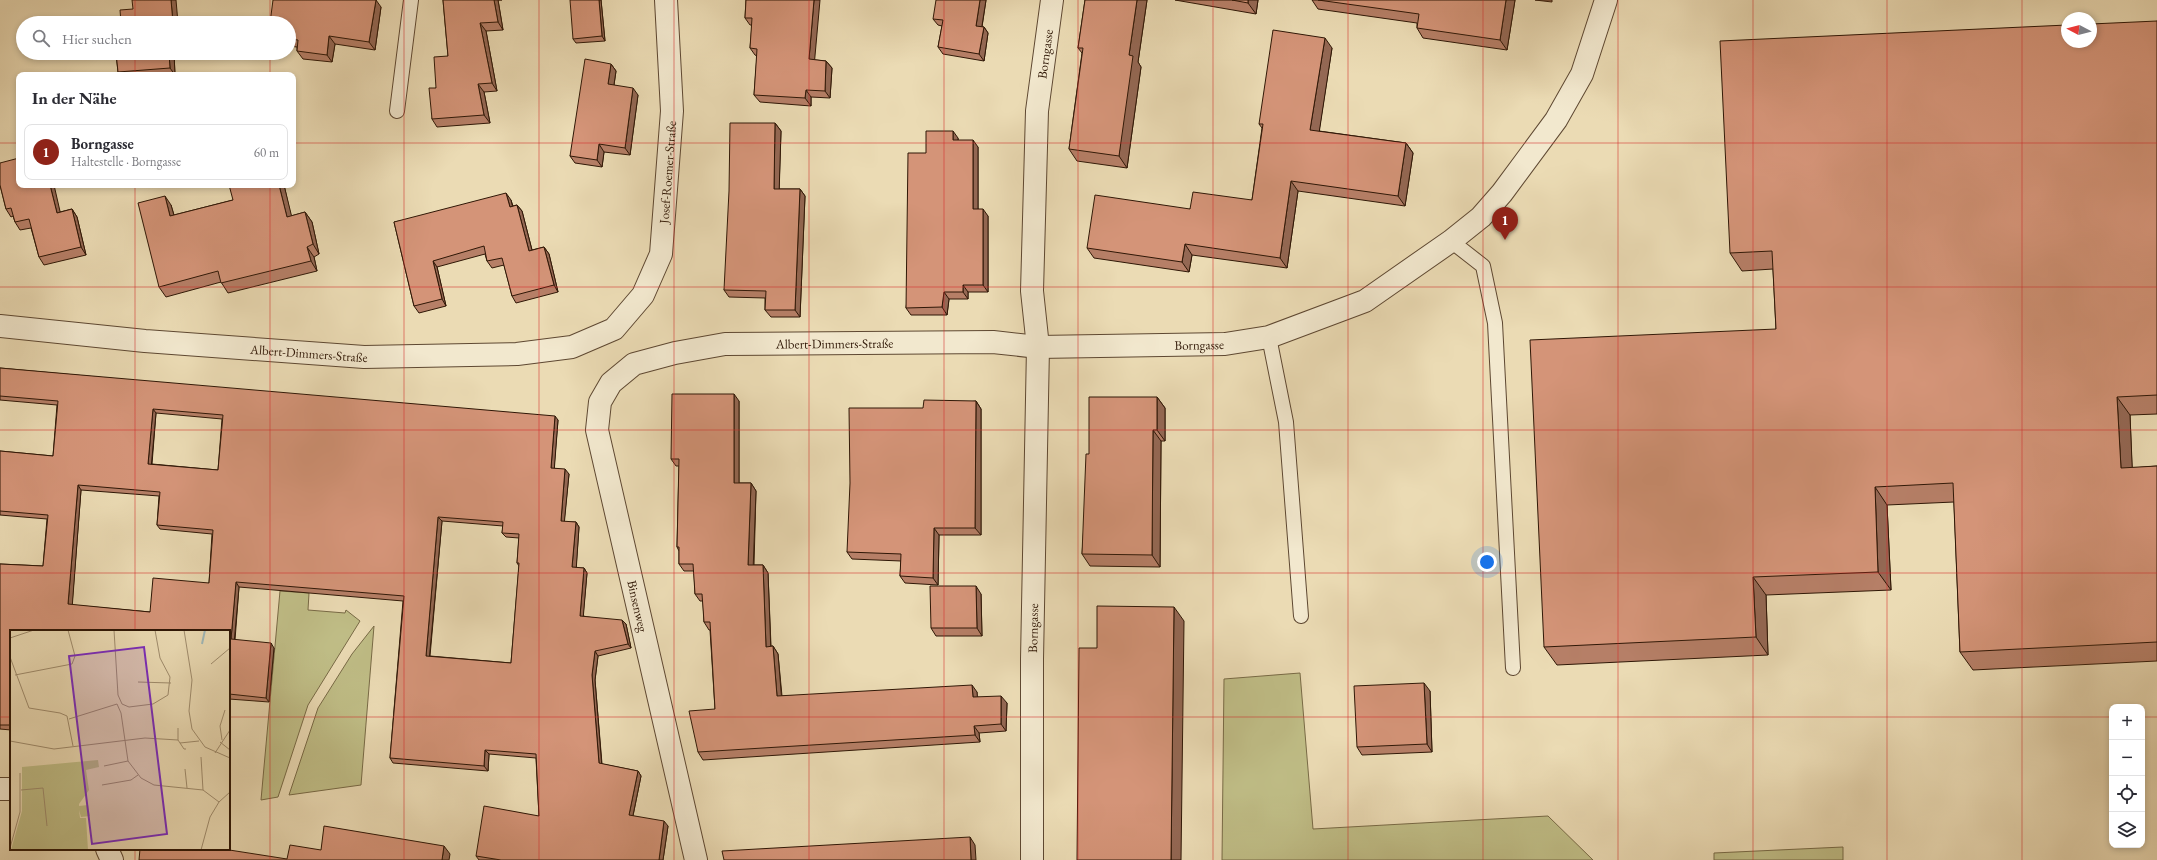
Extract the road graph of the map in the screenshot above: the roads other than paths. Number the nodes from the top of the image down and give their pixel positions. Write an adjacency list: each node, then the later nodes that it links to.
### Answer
1 (411, 0): 5 (lane)
2 (666, 0): 8 (street, Josef-Roemer-Straße)
3 (1052, 0): 10 (street, Borngasse)
4 (1606, 0): 6 (street, Borngasse)
5 (397, 111)
6 (1451, 241): 9 (street, Borngasse); 13 (lane)
7 (0, 326): 8 (street, Albert-Dimmers-Straße)
8 (614, 329)
9 (1269, 337): 10 (street, Borngasse); 12 (lane)
10 (1038, 347): 11 (street, Albert-Dimmers-Straße); 17 (street, Borngasse)
11 (634, 364): 16 (street, Binsenweg)
12 (1301, 616)
13 (1513, 668)
14 (107, 850): 15 (street)
15 (112, 860)
16 (696, 860)
17 (1032, 860)

